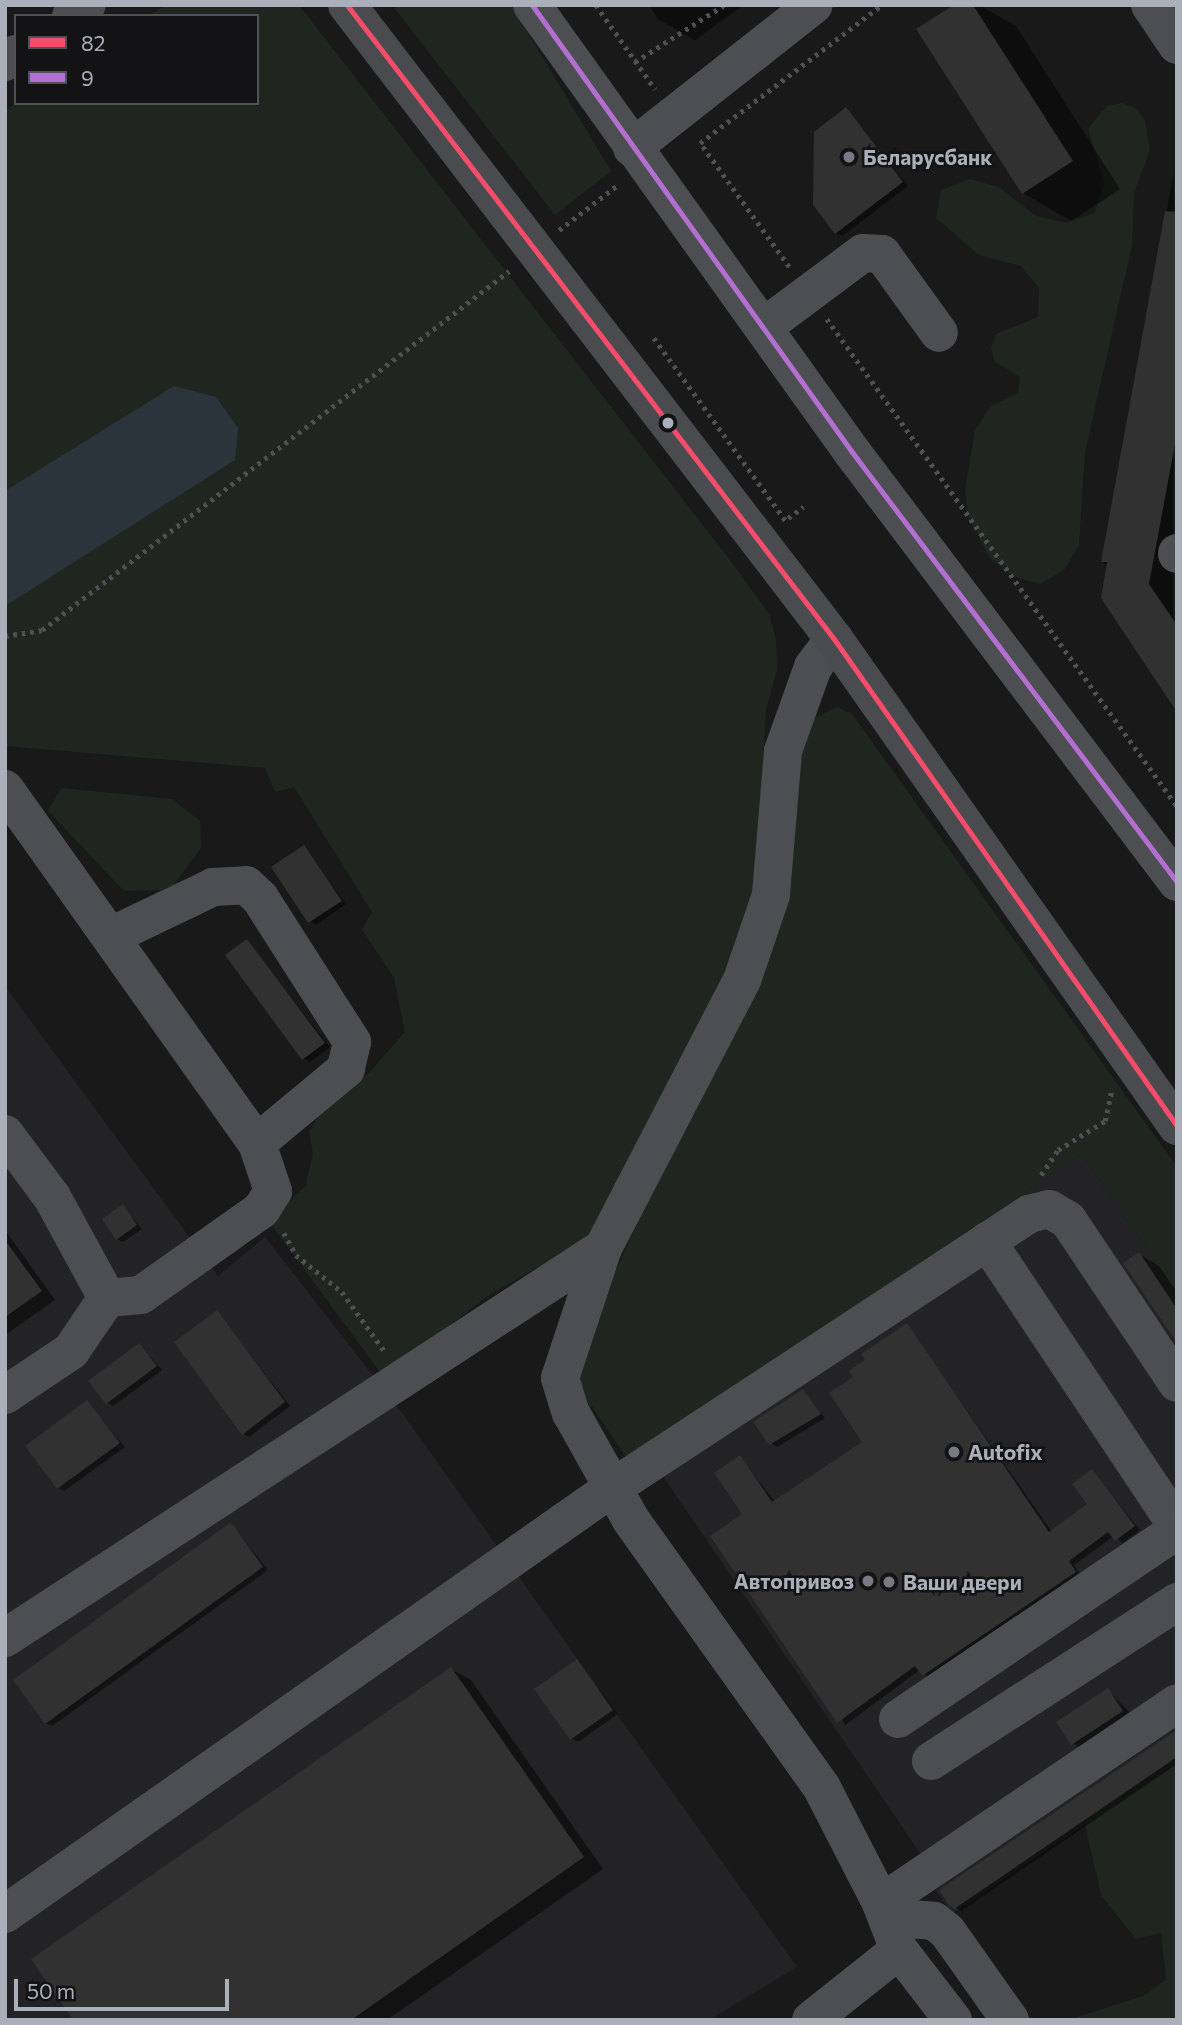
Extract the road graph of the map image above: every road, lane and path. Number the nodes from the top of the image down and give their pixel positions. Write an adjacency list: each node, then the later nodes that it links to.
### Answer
1 (347, 5): 13 (main road)
2 (532, 5): 12 (street)
3 (596, 5): 9 (path)
4 (724, 5): 9 (path)
5 (814, 5): 10 (street)
6 (882, 5): 11 (path)
7 (1150, 5): 8 (street)
8 (1177, 46)
9 (635, 62): 10 (path)
10 (675, 115): 11 (path); 12 (street)
11 (700, 143): 14 (path)
12 (638, 156): 13 (path); 15 (street)
13 (535, 249): 19 (path); 20 (main road)
14 (808, 293): 15 (street); 16 (street); 22 (path)
15 (765, 326): 23 (street)
16 (939, 333)
17 (803, 506): 18 (path)
18 (788, 518)
19 (5, 636)
20 (834, 639): 25 (main road); 30 (street)
21 (5, 789): 24 (street)
22 (1177, 806)
23 (1177, 882)
24 (113, 935): 27 (street); 27 (street)
25 (1177, 1126)
26 (5, 1134): 31 (street)
27 (257, 1143): 28 (street)
28 (261, 1210): 31 (street); 32 (path)
29 (987, 1241): 33 (street); 35 (street); 36 (street)
30 (603, 1248): 32 (street); 35 (street)
31 (107, 1297): 34 (street)
32 (404, 1378): 38 (street)
33 (1177, 1383)
34 (5, 1395)
35 (612, 1488): 42 (street); 43 (street)
36 (1177, 1528): 40 (street)
37 (1177, 1602): 41 (street)
38 (5, 1638)
39 (1177, 1703): 42 (street)
40 (898, 1719)
41 (931, 1761)
42 (881, 1903): 44 (street); 47 (street)
43 (5, 1914)
44 (899, 1950): 45 (street); 46 (street)
45 (811, 2020)
46 (953, 2020)
47 (1010, 2020)

